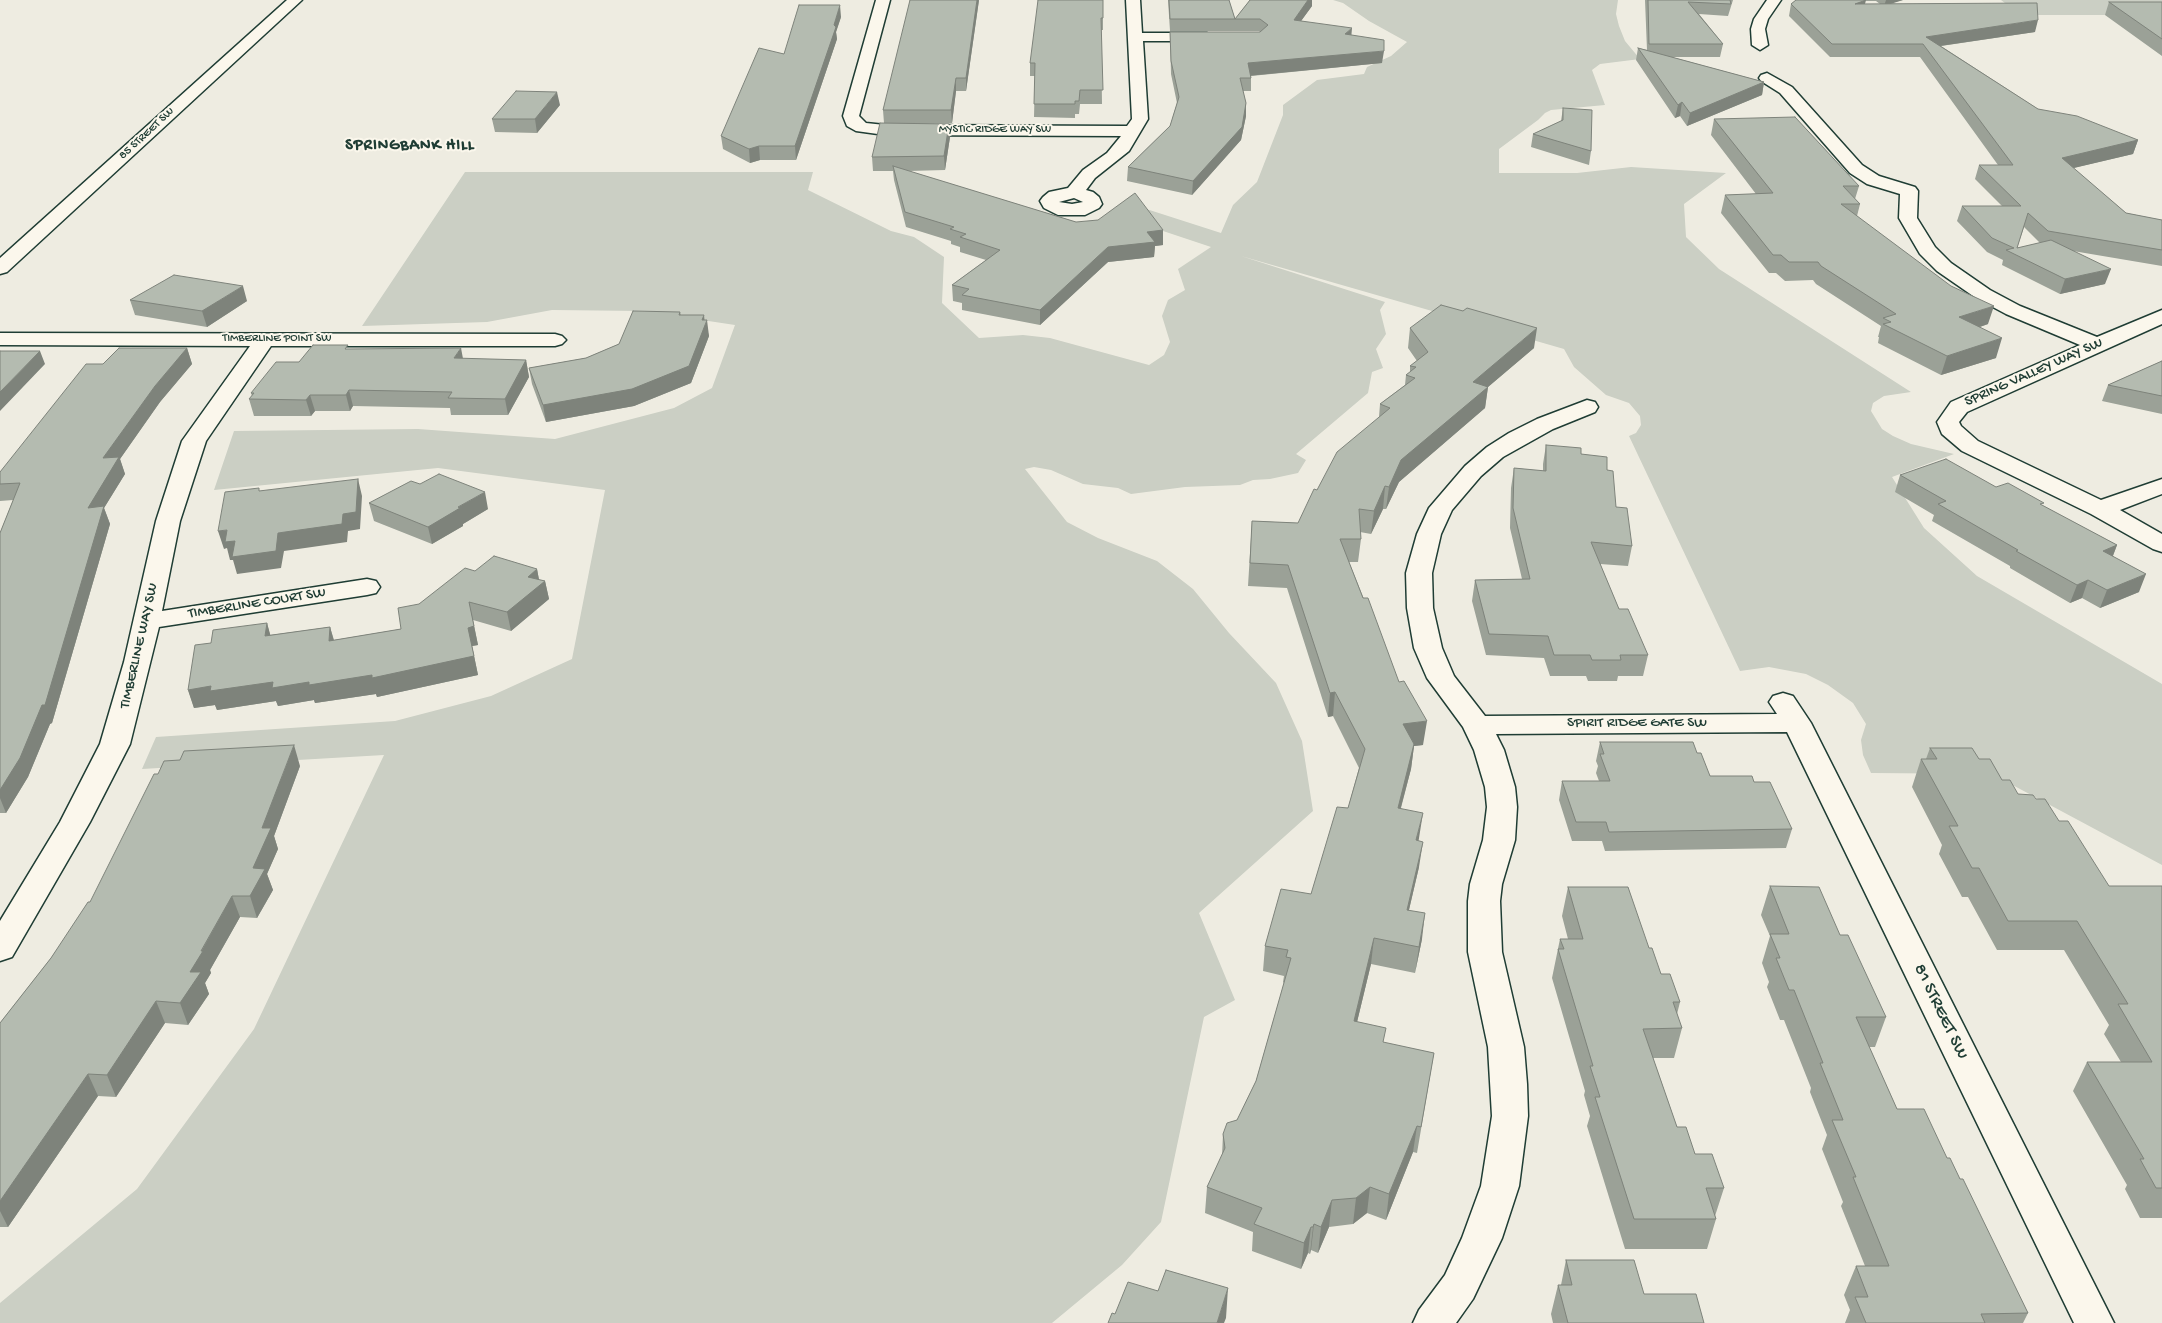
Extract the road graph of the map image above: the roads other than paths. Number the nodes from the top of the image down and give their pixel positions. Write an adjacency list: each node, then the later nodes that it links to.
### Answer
1 (295, 0): 11 (street, 85 STREET SW)
2 (883, 0): 9 (street, MYSTIC RIDGE WAY SW)
3 (1133, 0): 5 (street)
4 (1774, 0): 7 (street)
5 (1136, 37): 6 (street); 9 (street)
6 (1220, 38)
7 (1760, 45)
8 (1767, 78): 16 (street)
9 (1131, 131): 10 (street)
10 (1074, 193)
11 (0, 268)
12 (2162, 316): 16 (street, SPRING VALLEY WAY SW)
13 (0, 339): 14 (street, TIMBERLINE POINT SW)
14 (265, 339): 15 (street, TIMBERLINE POINT SW); 22 (street, TIMBERLINE WAY SW)
15 (555, 340)
16 (2098, 345): 19 (street, SPRING VALLEY WAY SW)
17 (1587, 407): 24 (street)
18 (2162, 486): 19 (street)
19 (2100, 510): 20 (street, SPRING VALLEY WAY SW)
20 (2162, 544)
21 (366, 587): 22 (street, TIMBERLINE COURT SW)
22 (147, 621): 25 (street, TIMBERLINE WAY SW)
23 (1790, 712): 24 (street, SPIRIT RIDGE GATE SW); 27 (street, 81 STREET SW)
24 (1477, 725): 26 (street)
25 (0, 949)
26 (1433, 1323)
27 (2094, 1323)

